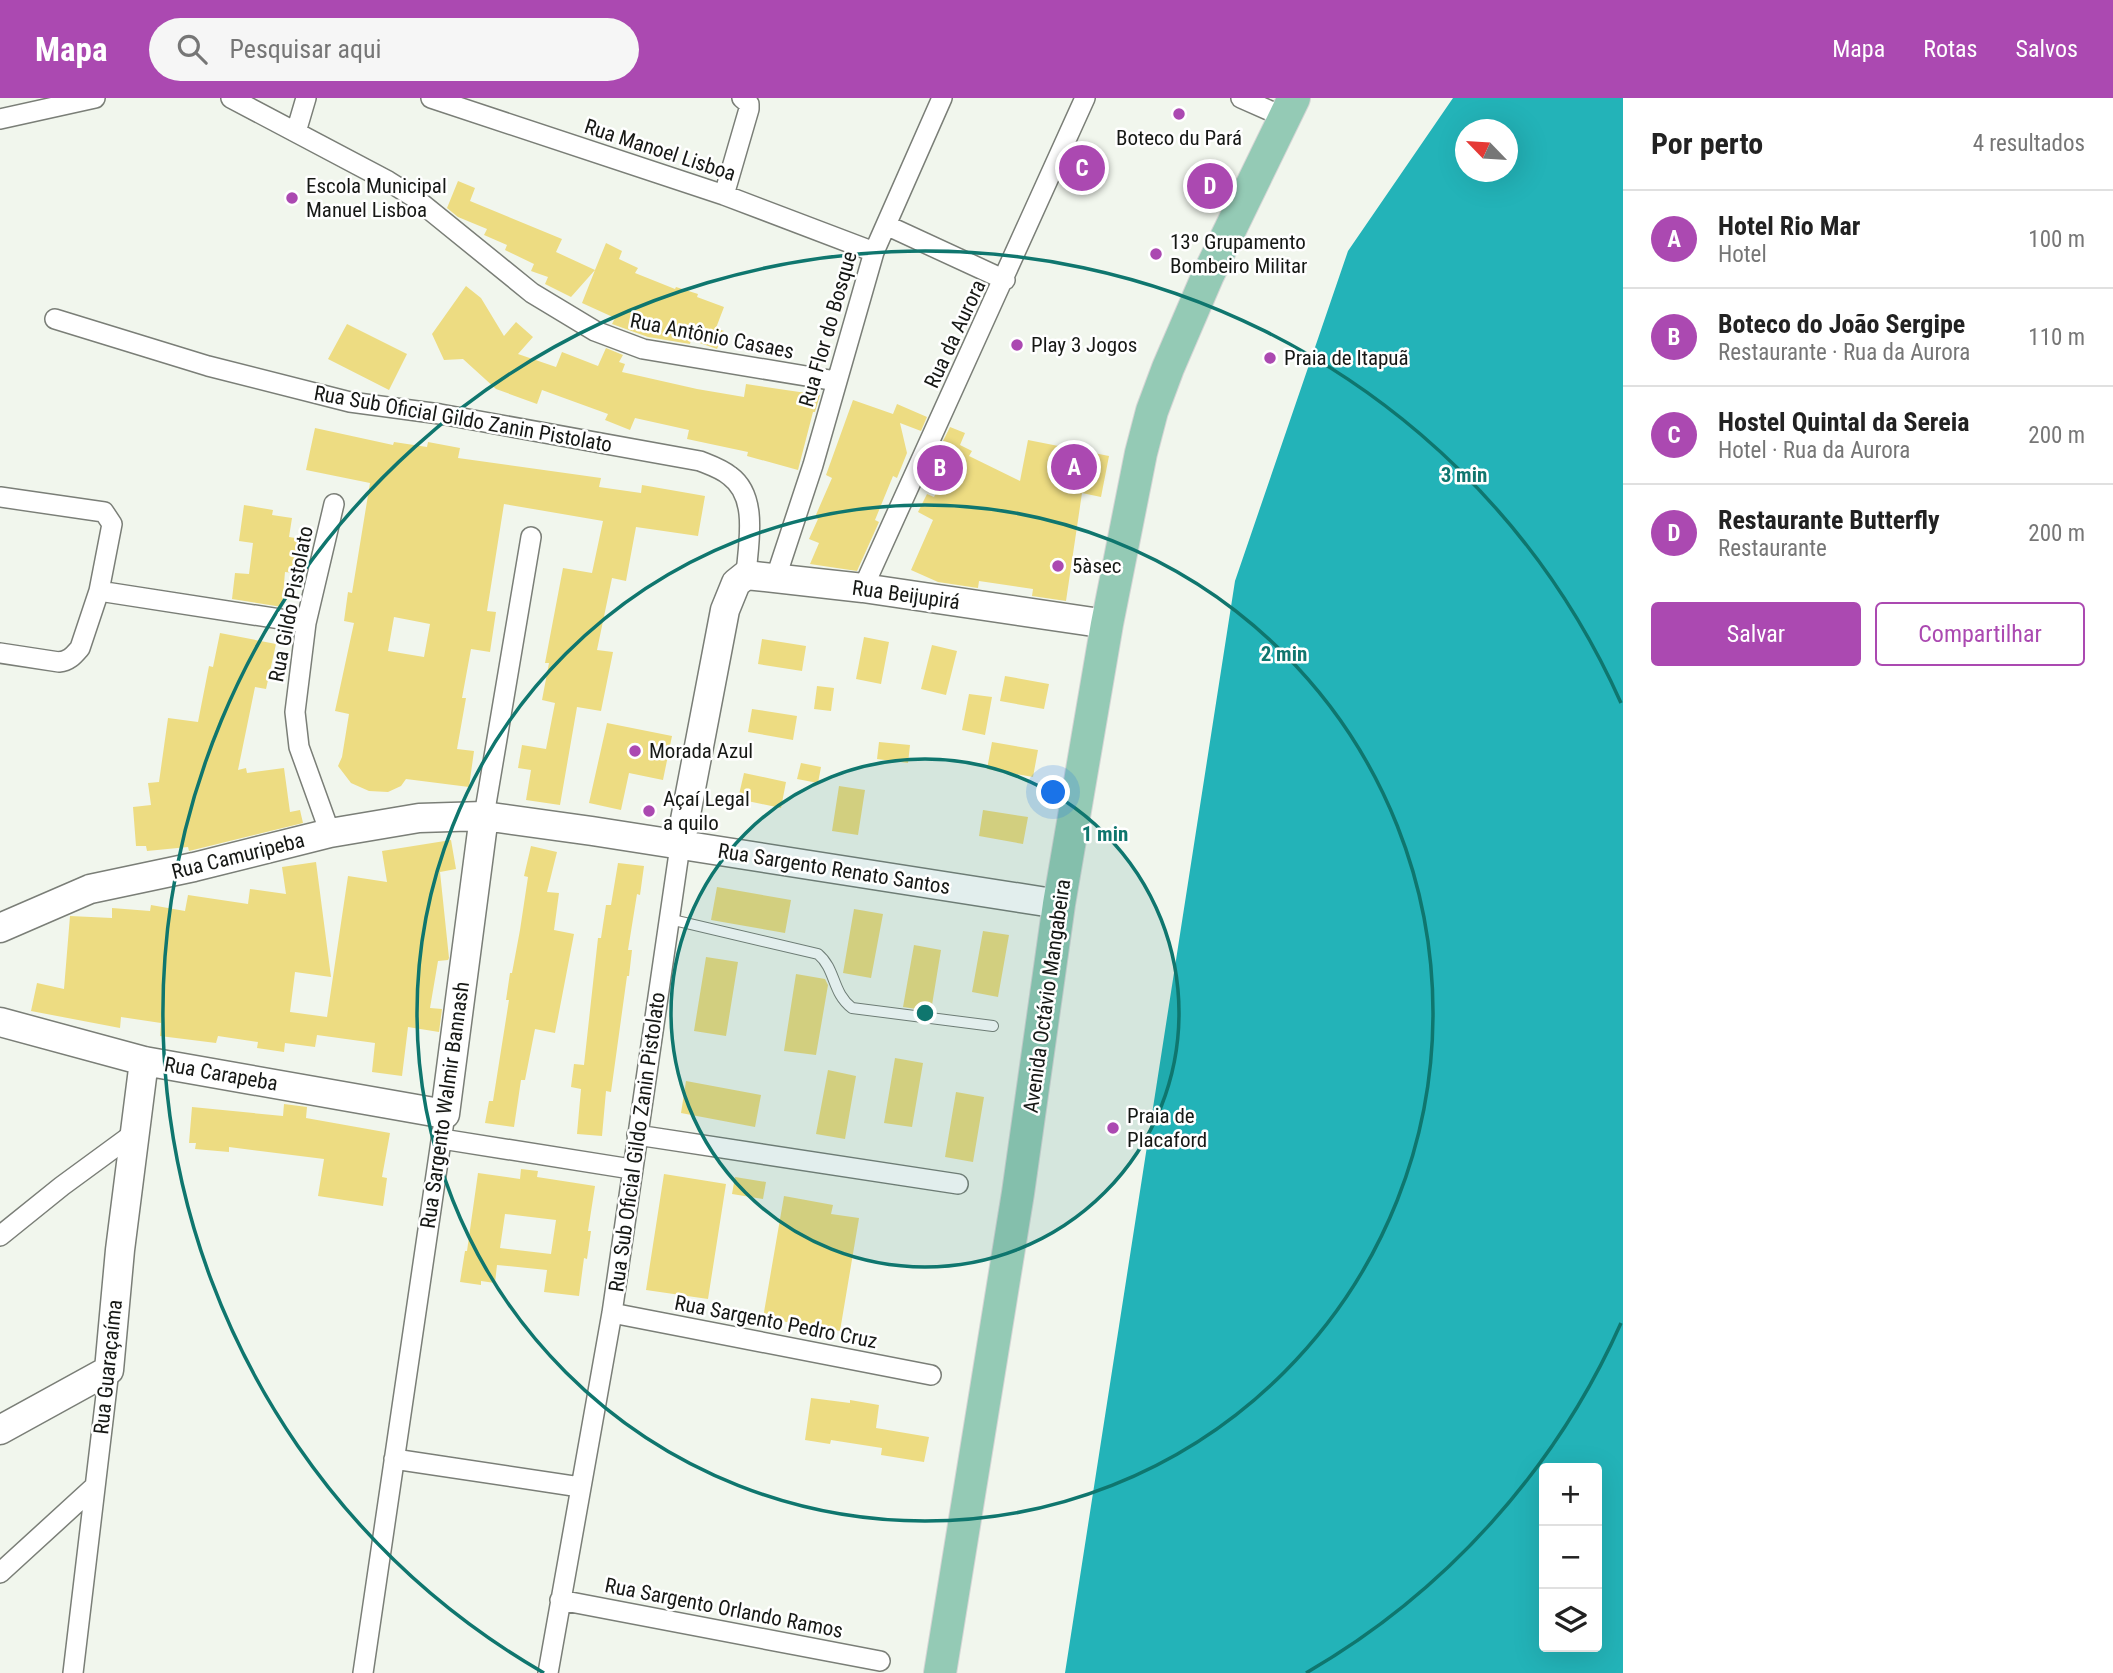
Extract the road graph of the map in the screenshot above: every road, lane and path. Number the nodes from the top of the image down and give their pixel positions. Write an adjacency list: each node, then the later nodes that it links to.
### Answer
1 (95, 98): 10 (street)
2 (232, 98): 11 (street, Rua Antônio Casaes)
3 (306, 98): 11 (street)
4 (430, 98): 12 (street, Rua Manoel Lisboa)
5 (742, 98): 12 (street)
6 (942, 98): 13 (street, Rua Flor do Bosque)
7 (1085, 98): 15 (street, Rua da Aurora)
8 (1241, 98): 9 (street)
9 (1289, 108): 26 (main road, Avenida Octávio Mangabeira)
10 (0, 119)
11 (296, 132): 17 (street, Rua Antônio Casaes)
12 (724, 195): 14 (street, Rua Manoel Lisboa)
13 (886, 225): 14 (street, Rua Flor do Bosque); 15 (street)
14 (874, 252): 17 (street, Rua Flor do Bosque)
15 (1004, 280): 23 (street, Rua da Aurora)
16 (55, 319): 21 (street, Rua Sub Oficial Gildo Zanin Pistolato)
17 (836, 381): 22 (street, Rua Flor do Bosque)
18 (0, 497): 24 (street)
19 (334, 504): 25 (street, Rua Gildo Pistolato)
20 (531, 537): 28 (street, Rua Sargento Walmir Bannash)
21 (746, 575): 22 (main road, Rua Beijupirá); 30 (main road, Rua Sub Oficial Gildo Zanin Pistolato)
22 (775, 580): 23 (main road, Rua Beijupirá)
23 (863, 588): 26 (main road, Rua Beijupirá)
24 (99, 591): 25 (street); 27 (street)
25 (306, 624): 29 (street, Rua Gildo Pistolato)
26 (1107, 624): 31 (main road, Avenida Octávio Mangabeira)
27 (0, 653)
28 (484, 817): 29 (main road, Rua Camuripeba); 30 (main road, Rua Sargento Renato Santos); 37 (main road, Rua Sargento Walmir Bannash)
29 (330, 833): 33 (main road, Rua Camuripeba)
30 (680, 846): 31 (main road, Rua Sargento Renato Santos); 32 (street, Rua Sub Oficial Gildo Zanin Pistolato)
31 (1059, 904): 56 (main road, Avenida Octávio Mangabeira)
32 (669, 919): 35 (lane); 39 (street, Rua Sub Oficial Gildo Zanin Pistolato)
33 (0, 928)
34 (0, 1022): 36 (main road, Rua Carapeba)
35 (993, 1026)
36 (144, 1061): 37 (main road, Rua Carapeba); 38 (main road, Rua Guaraçaíma)
37 (443, 1127): 40 (street, Rua Carapeba); 47 (street, Rua Sargento Walmir Bannash)
38 (133, 1134): 42 (street); 44 (main road, Rua Guaraçaíma)
39 (637, 1135): 40 (street, Rua Sub Oficial Gildo Zanin Pistolato); 41 (street)
40 (631, 1170): 43 (street, Rua Sub Oficial Gildo Zanin Pistolato)
41 (958, 1184)
42 (0, 1236)
43 (612, 1313): 45 (street, Rua Sargento Pedro Cruz); 49 (street, Rua Sub Oficial Gildo Zanin Pistolato)
44 (109, 1370): 46 (main road); 48 (street, Rua Guaraçaíma)
45 (931, 1375)
46 (0, 1430)
47 (394, 1459): 49 (street); 54 (street, Rua Sargento Walmir Bannash)
48 (95, 1486): 50 (street); 53 (street, Rua Guaraçaíma)
49 (580, 1487): 51 (street, Rua Sub Oficial Gildo Zanin Pistolato)
50 (0, 1573)
51 (560, 1600): 52 (street, Rua Sargento Orlando Ramos); 55 (street, Rua Sub Oficial Gildo Zanin Pistolato)
52 (880, 1661)
53 (73, 1673)
54 (363, 1673)
55 (548, 1673)
56 (940, 1673)

